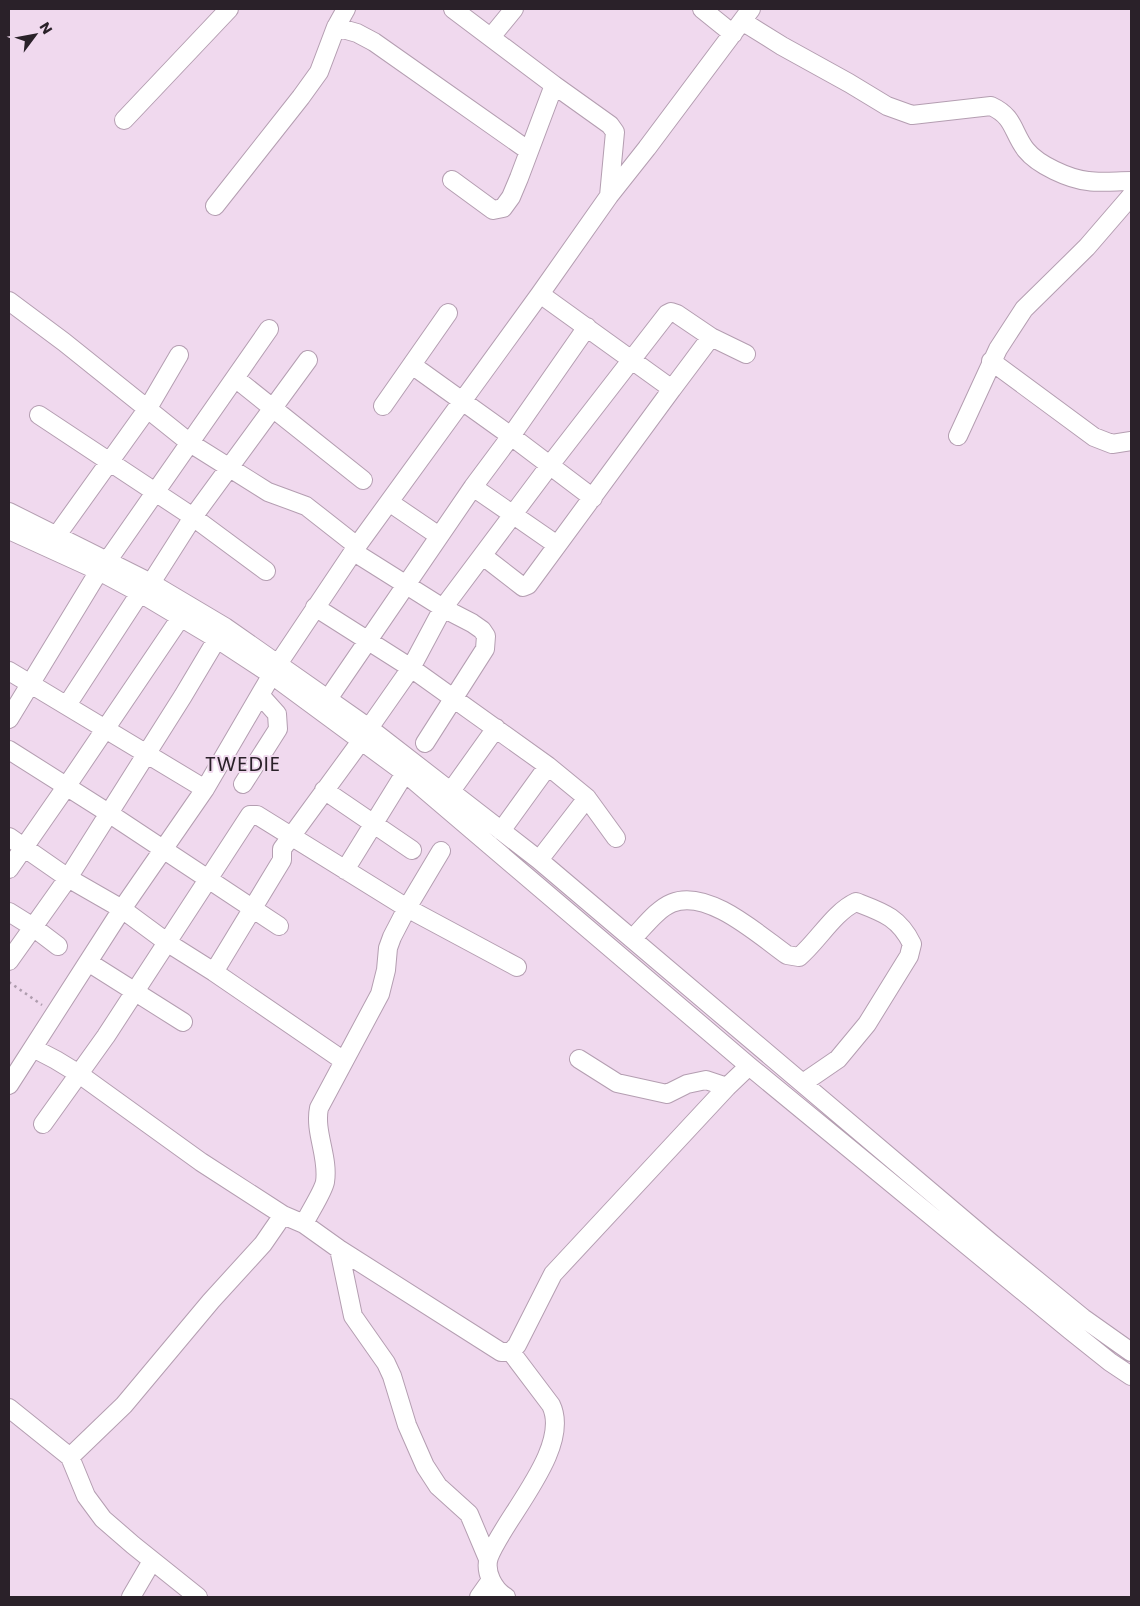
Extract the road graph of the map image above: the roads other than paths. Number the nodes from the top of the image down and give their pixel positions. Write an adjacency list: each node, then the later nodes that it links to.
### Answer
1 (229, 9): 10 (street)
2 (346, 9): 7 (street)
3 (454, 9): 8 (street)
4 (514, 9): 8 (street)
5 (702, 9): 6 (street)
6 (742, 21): 13 (street); 14 (street)
7 (336, 27): 11 (street); 16 (street)
8 (491, 37): 9 (street)
9 (554, 85): 11 (street); 14 (street)
10 (124, 120)
11 (529, 151): 12 (street)
12 (452, 180)
13 (1131, 181)
14 (609, 196): 17 (street)
15 (1131, 196): 27 (street)
16 (215, 206)
17 (540, 294): 20 (street); 31 (street)
18 (9, 301): 33 (street)
19 (448, 314): 28 (street)
20 (588, 328): 26 (street); 36 (street)
21 (269, 330): 29 (street)
22 (711, 337): 23 (street); 26 (street); 30 (street)
23 (746, 354)
24 (179, 355): 33 (street)
25 (308, 360): 34 (street)
26 (631, 360): 30 (street); 41 (street)
27 (992, 361): 37 (street); 38 (street)
28 (412, 365): 31 (street); 32 (street)
29 (235, 378): 34 (street); 39 (street)
30 (672, 389): 46 (street)
31 (462, 401): 36 (street); 47 (street)
32 (383, 406)
33 (148, 408): 39 (street); 40 (street)
34 (272, 408): 42 (street); 43 (street)
35 (39, 416): 40 (street)
36 (511, 436): 41 (street); 44 (street)
37 (958, 436)
38 (1131, 441)
39 (190, 443): 42 (street); 45 (street)
40 (110, 462): 45 (street); 52 (street)
41 (550, 465): 46 (street); 49 (street)
42 (229, 468): 50 (street); 55 (street)
43 (363, 480)
44 (473, 487): 49 (street); 53 (street)
45 (154, 492): 50 (street); 57 (street)
46 (592, 498): 54 (street)
47 (389, 502): 53 (street); 55 (street)
48 (9, 512): 52 (street)
49 (513, 515): 54 (street); 56 (street)
50 (193, 517): 58 (street); 60 (street)
51 (10, 532): 57 (street)
52 (57, 536): 57 (street)
53 (439, 536): 59 (street)
54 (557, 545): 56 (street)
55 (356, 549): 59 (street); 61 (street)
56 (483, 556): 62 (street)
57 (103, 566): 60 (street); 69 (street)
58 (266, 571)
59 (406, 584): 62 (street); 65 (street)
60 (145, 588): 63 (street); 68 (street); 73 (street)
61 (316, 607): 65 (street); 68 (street)
62 (443, 608): 66 (street); 71 (street)
63 (181, 617): 64 (street); 76 (street)
64 (217, 639): 68 (street); 80 (street)
65 (368, 640): 66 (street); 72 (street)
66 (411, 668): 71 (street); 77 (street)
67 (9, 670): 69 (street)
68 (275, 670): 70 (street); 72 (street); 77 (street)
69 (31, 682): 73 (street); 74 (street)
70 (260, 695): 83 (street); 85 (street)
71 (453, 698): 75 (street); 78 (street)
72 (328, 699): 77 (street)
73 (67, 705): 76 (street)
74 (9, 719)
75 (496, 728): 81 (street); 87 (street)
76 (106, 729): 80 (street); 84 (street)
77 (365, 734): 82 (street); 86 (street); 87 (street)
78 (425, 742)
79 (9, 750): 84 (street)
80 (146, 754): 85 (street); 89 (street)
81 (548, 766): 88 (street); 91 (street)
82 (405, 773): 90 (street); 122 (street)
83 (243, 784)
84 (66, 787): 89 (street); 95 (street)
85 (205, 789): 96 (street)
86 (324, 790): 90 (street); 92 (street)
87 (451, 792): 91 (street)
88 (587, 798): 94 (street); 99 (street)
89 (110, 814): 96 (street); 102 (street)
90 (373, 825): 97 (street); 101 (street)
91 (501, 831): 99 (street)
92 (290, 836): 101 (street); 103 (street); 104 (street)
93 (9, 837): 95 (street)
94 (616, 838)
95 (24, 847): 100 (street); 102 (street)
96 (163, 849): 103 (street); 106 (street)
97 (412, 850)
98 (441, 851): 105 (street)
99 (539, 860): 110 (street)
100 (9, 869)
101 (346, 870): 105 (street)
102 (68, 878): 106 (street); 109 (street)
103 (209, 879): 104 (street); 111 (street)
104 (253, 908): 108 (street); 116 (street)
105 (407, 908): 115 (street); 121 (street)
106 (122, 910): 111 (street); 114 (street)
107 (9, 912): 109 (street)
108 (279, 926)
109 (33, 927): 112 (street); 113 (street)
110 (632, 939): 124 (street); 124 (street)
111 (168, 943): 116 (street); 117 (street)
112 (58, 946)
113 (9, 961)
114 (88, 962): 117 (street); 119 (street)
115 (516, 968)
116 (214, 972): 121 (street)
117 (136, 991): 118 (street); 123 (street)
118 (183, 1022)
119 (33, 1048): 123 (street); 125 (street)
120 (579, 1059): 126 (street)
121 (344, 1061): 129 (street)
122 (749, 1066): 126 (street); 133 (street)
123 (79, 1074): 127 (street); 128 (street)
124 (803, 1083): 132 (street)
125 (9, 1085)
126 (727, 1087): 131 (street)
127 (43, 1124)
128 (283, 1215): 129 (street); 135 (street)
129 (304, 1224): 130 (street)
130 (339, 1249): 131 (street); 136 (street)
131 (511, 1352): 136 (street)
132 (1131, 1352)
133 (1131, 1376)
134 (9, 1408): 135 (street)
135 (70, 1458): 137 (street)
136 (488, 1560): 138 (street)
137 (152, 1561): 139 (street); 140 (street)
138 (491, 1589): 141 (street); 142 (street)
139 (131, 1597)
140 (198, 1597)
141 (479, 1597)
142 (506, 1597)

